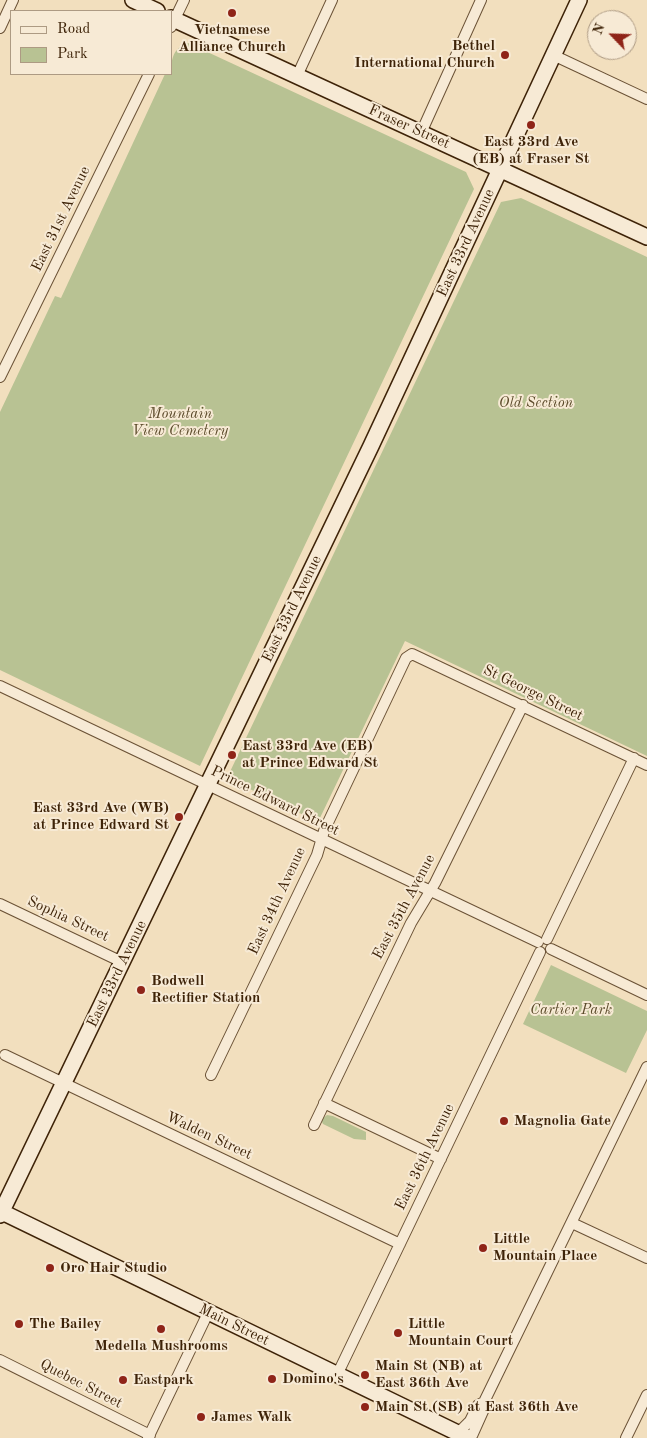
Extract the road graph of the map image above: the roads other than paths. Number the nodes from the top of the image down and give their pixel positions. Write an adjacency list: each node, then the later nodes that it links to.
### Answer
1 (13, 0): 9 (street)
2 (133, 0): 7 (street)
3 (184, 0): 8 (street)
4 (332, 0): 12 (street)
5 (481, 0): 14 (street)
6 (579, 0): 10 (street, East 33rd Avenue)
7 (155, 10)
8 (172, 21): 12 (street, Fraser Street)
9 (0, 28)
10 (553, 56): 13 (street); 15 (street, East 33rd Avenue)
11 (149, 75): 17 (street, East 31st Avenue)
12 (297, 76): 14 (street, Fraser Street)
13 (647, 99)
14 (421, 133): 15 (street, Fraser Street)
15 (501, 168): 16 (street, Fraser Street); 23 (street, East 33rd Avenue)
16 (647, 237)
17 (0, 377)
18 (406, 658): 20 (street, St George Street); 24 (street, East 34th Avenue)
19 (0, 686): 23 (street, Prince Edward Street)
20 (523, 705): 21 (street, St George Street); 25 (street, East 35th Avenue)
21 (634, 758): 22 (street, St George Street); 27 (street, East 36th Avenue)
22 (647, 764)
23 (207, 785): 24 (street, Prince Edward Street); 28 (street, East 33rd Avenue)
24 (321, 840): 25 (street, Prince Edward Street); 32 (street, East 34th Avenue)
25 (429, 892): 27 (street, Prince Edward Street); 34 (street, East 35th Avenue)
26 (0, 904): 28 (street, Sophia Street)
27 (544, 946): 29 (street, Prince Edward Street); 36 (street, East 36th Avenue)
28 (122, 962): 33 (street, East 33rd Avenue)
29 (647, 995)
30 (5, 1055): 33 (street, Walden Street)
31 (647, 1067): 38 (street)
32 (211, 1075)
33 (64, 1084): 37 (street, East 33rd Avenue); 39 (street, Walden Street)
34 (324, 1104): 35 (street, East 35th Avenue); 36 (street)
35 (314, 1125)
36 (441, 1159): 39 (street, East 36th Avenue)
37 (0, 1213): 41 (street, Main Street)
38 (572, 1223): 40 (street); 46 (street)
39 (400, 1244): 43 (street, East 36th Avenue)
40 (647, 1258)
41 (208, 1313): 43 (street, Main Street); 45 (street)
42 (0, 1360): 45 (street, Quebec Street)
43 (337, 1375): 46 (street, Main Street)
44 (647, 1395): 47 (street)
45 (149, 1436)
46 (464, 1437)
47 (626, 1438)

